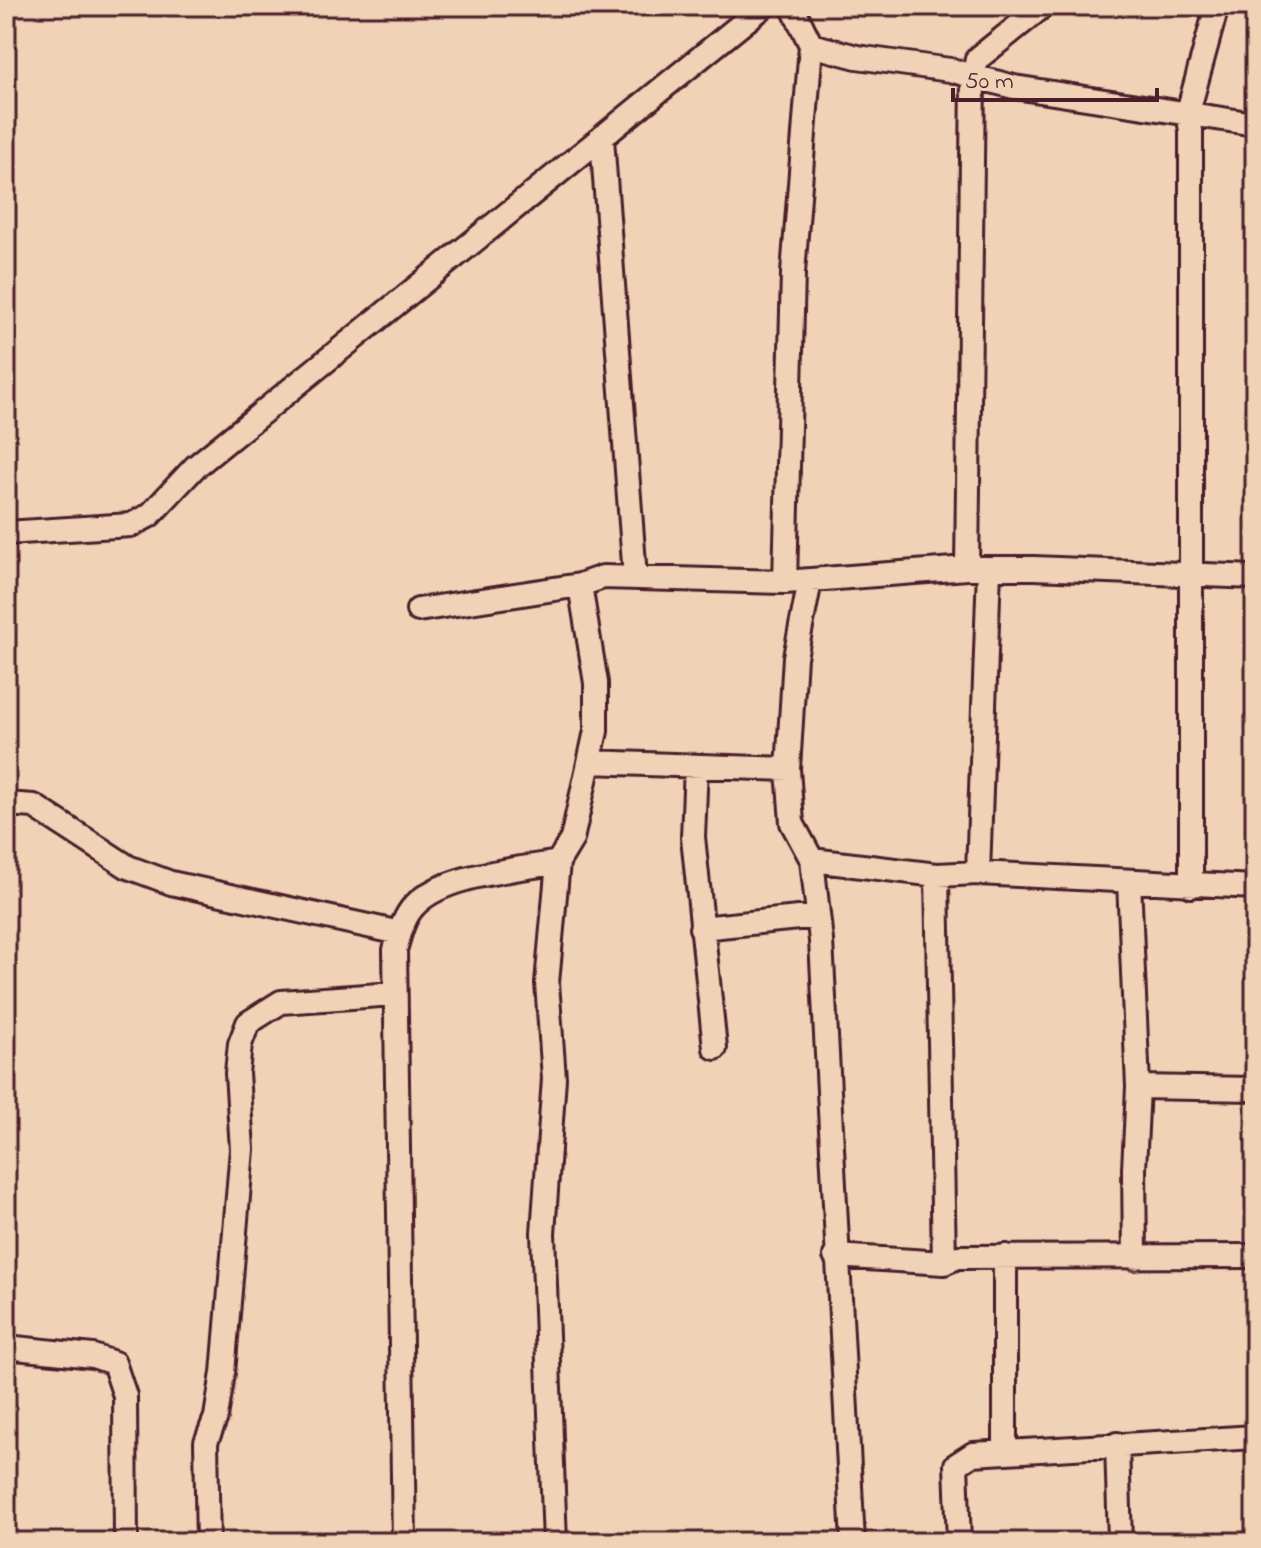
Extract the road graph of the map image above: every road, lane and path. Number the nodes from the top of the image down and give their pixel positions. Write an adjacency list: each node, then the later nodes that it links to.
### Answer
1 (764, 6): 9 (street)
2 (792, 6): 5 (street)
3 (1217, 6): 7 (street)
4 (1036, 8): 6 (street)
5 (811, 45): 6 (street); 16 (street)
6 (973, 79): 7 (street); 11 (street)
7 (1188, 112): 8 (street); 12 (street)
8 (1255, 124)
9 (602, 138): 10 (street); 13 (street)
10 (6, 533)
11 (978, 568): 12 (street); 15 (street); 25 (street)
12 (1189, 575): 14 (street); 28 (street)
13 (635, 577): 16 (street); 17 (street)
14 (1255, 577)
15 (810, 581): 16 (street); 21 (street)
16 (785, 582)
17 (580, 585): 18 (street); 19 (street)
18 (418, 610)
19 (589, 762): 20 (street); 24 (street)
20 (696, 766): 21 (street); 31 (street)
21 (788, 769): 23 (street)
22 (6, 804): 32 (street)
23 (812, 860): 26 (street); 30 (street)
24 (558, 862): 32 (street); 49 (street)
25 (978, 873): 26 (street); 27 (street)
26 (937, 875): 41 (street)
27 (1129, 881): 28 (street); 35 (street)
28 (1191, 886): 29 (street)
29 (1255, 887)
30 (818, 916): 31 (street); 37 (street)
31 (701, 928): 34 (street)
32 (400, 933): 33 (street)
33 (394, 994): 47 (street); 48 (street)
34 (715, 1048)
35 (1138, 1087): 36 (street); 40 (street)
36 (1255, 1089)
37 (835, 1256): 41 (street); 50 (street)
38 (1005, 1256): 40 (street); 41 (street); 45 (street)
39 (1255, 1256): 40 (street)
40 (1135, 1258)
41 (944, 1263)
42 (6, 1347): 46 (street)
43 (1255, 1437): 44 (street)
44 (1117, 1444): 45 (street); 52 (street)
45 (1005, 1451): 51 (street)
46 (126, 1542)
47 (208, 1542)
48 (404, 1542)
49 (555, 1542)
50 (853, 1542)
51 (959, 1542)
52 (1120, 1542)

